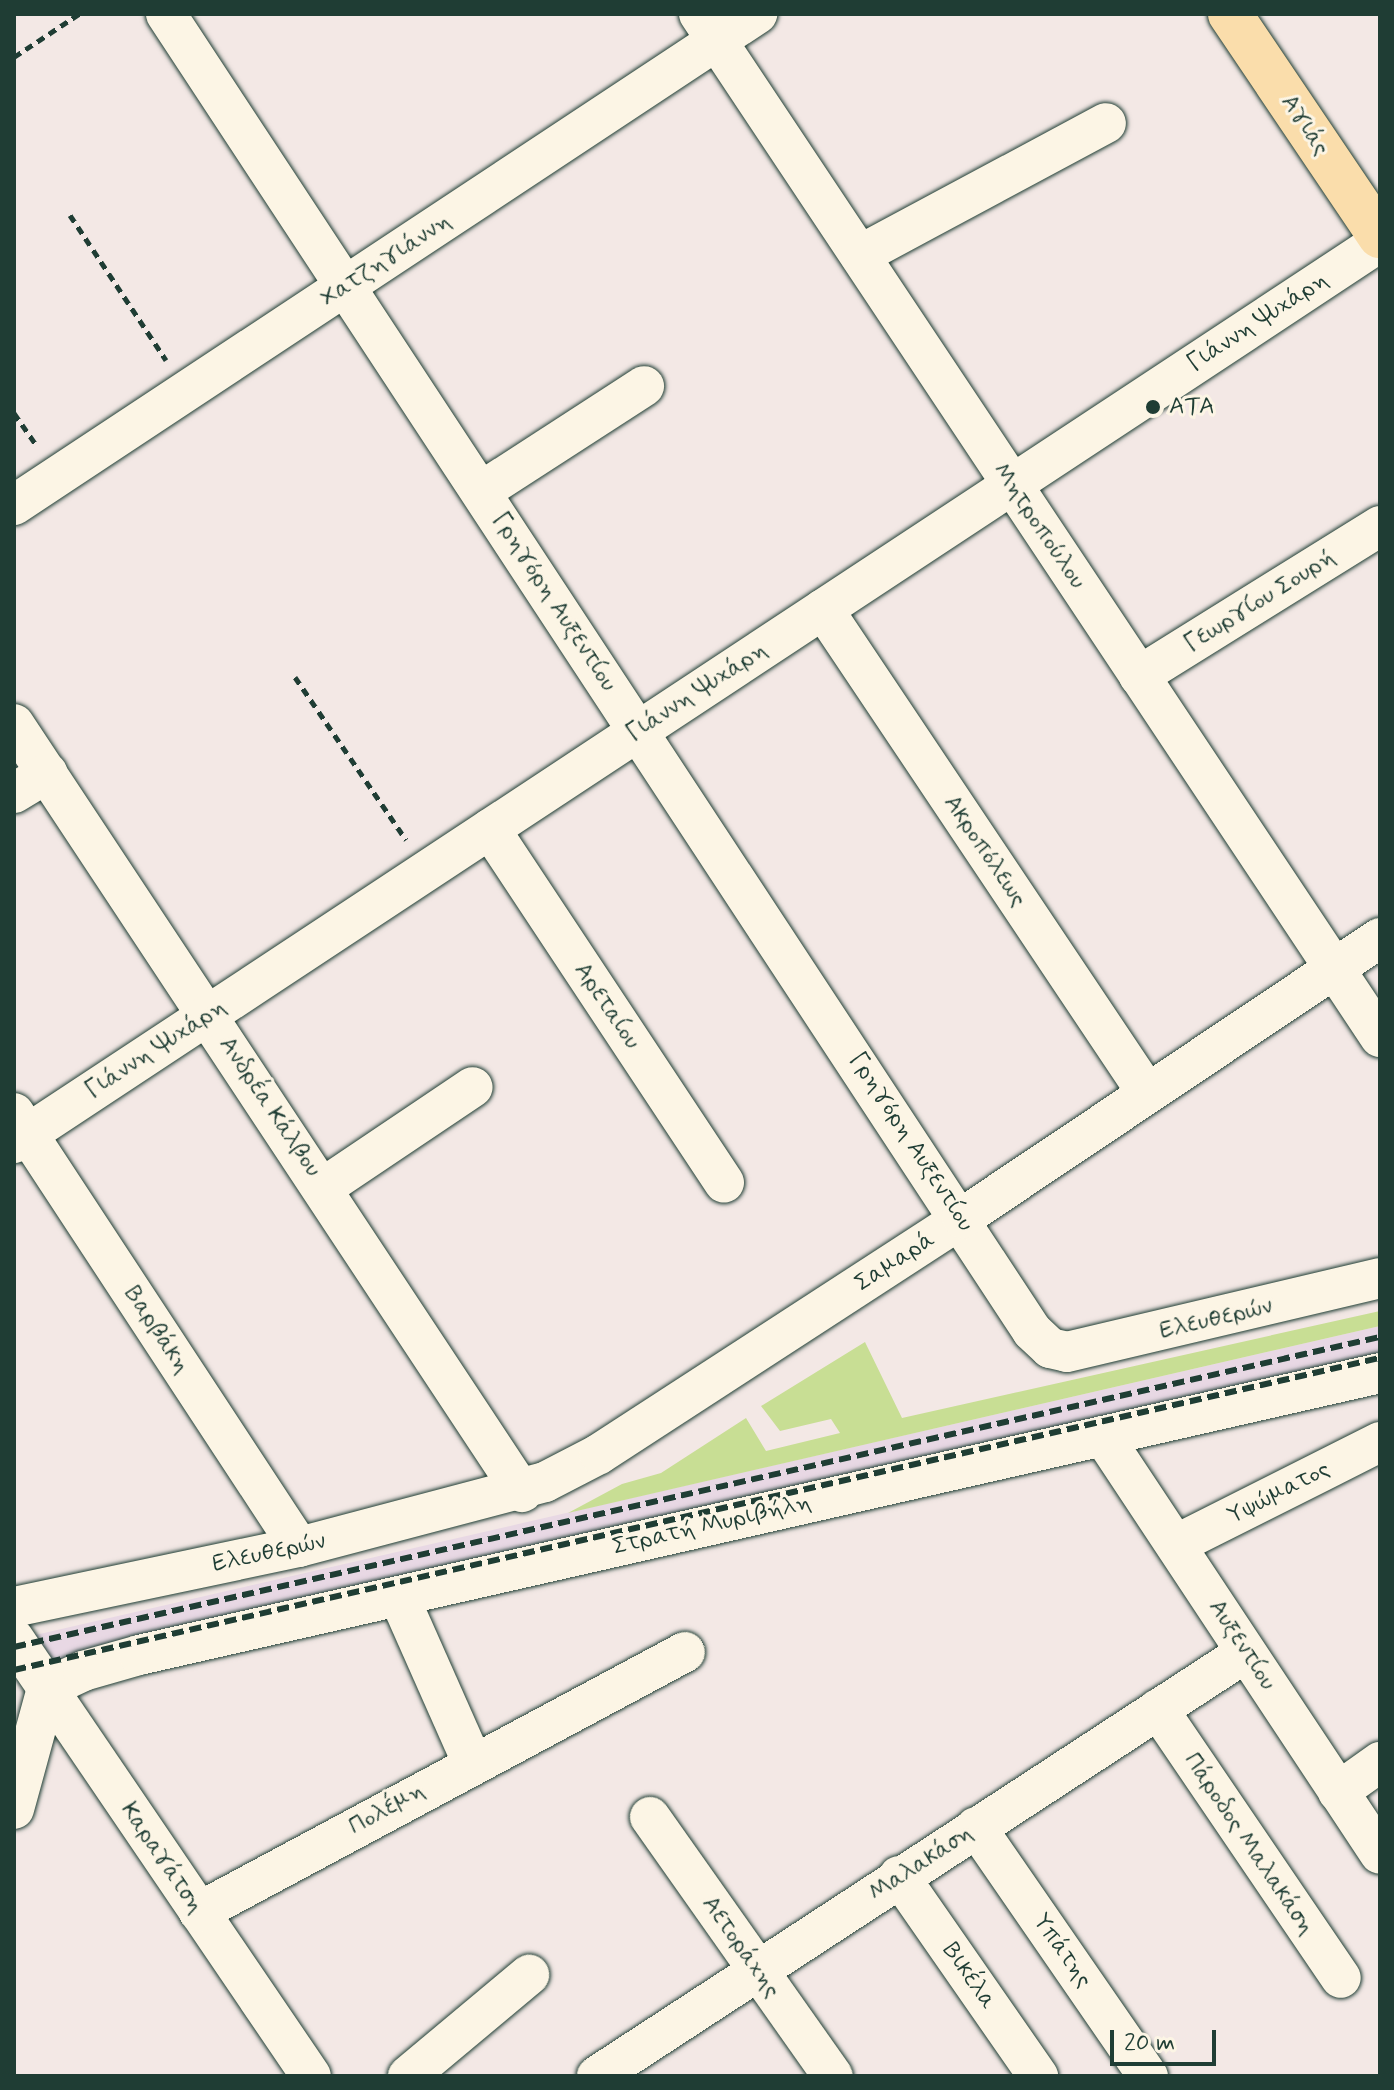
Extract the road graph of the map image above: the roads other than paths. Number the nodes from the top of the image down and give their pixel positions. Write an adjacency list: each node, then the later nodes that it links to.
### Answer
1 (757, 14): 4 (street, Χατζηγιάννη)
2 (1230, 14): 6 (main road, Αγιάς)
3 (180, 19): 8 (street, Γρηγόρη Αυξεντίου)
4 (708, 27): 7 (street, Μητροπούλου); 8 (street, Χατζηγιάννη)
5 (1106, 123): 7 (street)
6 (1380, 239): 10 (street, Γιάννη Ψυχάρη)
7 (860, 255): 10 (street, Μητροπούλου)
8 (347, 285): 11 (street, Γρηγόρη Αυξεντίου); 12 (street, Χατζηγιάννη)
9 (644, 386): 11 (street)
10 (1011, 485): 14 (street, Γιάννη Ψυχάρη); 15 (street, Μητροπούλου)
11 (482, 491): 17 (street, Γρηγόρη Αυξεντίου)
12 (14, 505)
13 (1380, 526): 15 (street, Γεωργίου Σουρή)
14 (823, 609): 17 (street, Γιάννη Ψυχάρη); 25 (street, Ακροπόλεως)
15 (1139, 676): 21 (street, Μητροπούλου)
16 (14, 724): 18 (street, Ανδρέα Κάλβου)
17 (639, 730): 19 (street, Γιάννη Ψυχάρη); 29 (street, Γρηγόρη Αυξεντίου)
18 (30, 783): 22 (street, Ανδρέα Κάλβου)
19 (490, 829): 22 (street, Γιάννη Ψυχάρη); 27 (street, Αρεταίου)
20 (1380, 938): 21 (street, Σαμαρά)
21 (1333, 968): 23 (street, Μητροπούλου); 25 (street, Σαμαρά)
22 (209, 1014): 26 (street, Γιάννη Ψυχάρη); 28 (street, Ανδρέα Κάλβου)
23 (1380, 1037)
24 (473, 1087): 28 (street)
25 (1147, 1093): 29 (street, Σαμαρά)
26 (19, 1130): 37 (street, Βαρβάκη)
27 (724, 1183)
28 (324, 1187): 35 (street, Ανδρέα Κάλβου)
29 (962, 1218): 31 (street, Γρηγόρη Αυξεντίου); 35 (street, Σαμαρά)
30 (1380, 1278): 31 (street, Ελευθερών)
31 (1050, 1348)
32 (1380, 1373): 33 (street, Στρατή Μυριβήλη)
33 (1103, 1436): 36 (street, Αυξεντίου); 38 (street, Στρατή Μυριβήλη)
34 (1380, 1442): 36 (street, Υψώματος)
35 (522, 1492): 37 (street, Ελευθερών)
36 (1177, 1544): 42 (street, Αυξεντίου)
37 (299, 1547): 39 (street, Ελευθερών)
38 (399, 1597): 43 (street, Στρατή Μυριβήλη); 45 (street)
39 (14, 1607)
40 (14, 1639): 43 (street, Καραγάτση)
41 (685, 1652): 45 (street, Πολέμη)
42 (1245, 1653): 44 (street, Μαλακάση); 47 (street, Αυξεντίου)
43 (47, 1688): 48 (street); 53 (street, Καραγάτση)
44 (1158, 1709): 50 (street, Μαλακάση); 56 (street, Πάροδος Μαλακάση)
45 (472, 1762): 53 (street, Πολέμη)
46 (1380, 1762): 47 (street)
47 (1338, 1792): 51 (street, Αυξεντίου)
48 (14, 1809)
49 (650, 1817): 54 (street, Αετοράχης)
50 (976, 1827): 52 (street, Μαλακάση); 62 (street, Υπάτης)
51 (1380, 1854)
52 (899, 1876): 54 (street, Μαλακάση); 61 (street, Βικέλα)
53 (199, 1912): 58 (street, Καραγάτση)
54 (758, 1971): 57 (street, Μαλακάση); 60 (street, Αετοράχης)
55 (529, 1975): 59 (street)
56 (1341, 1978)
57 (619, 2070)
58 (311, 2076)
59 (408, 2076)
60 (833, 2076)
61 (1038, 2076)
62 (1148, 2076)

